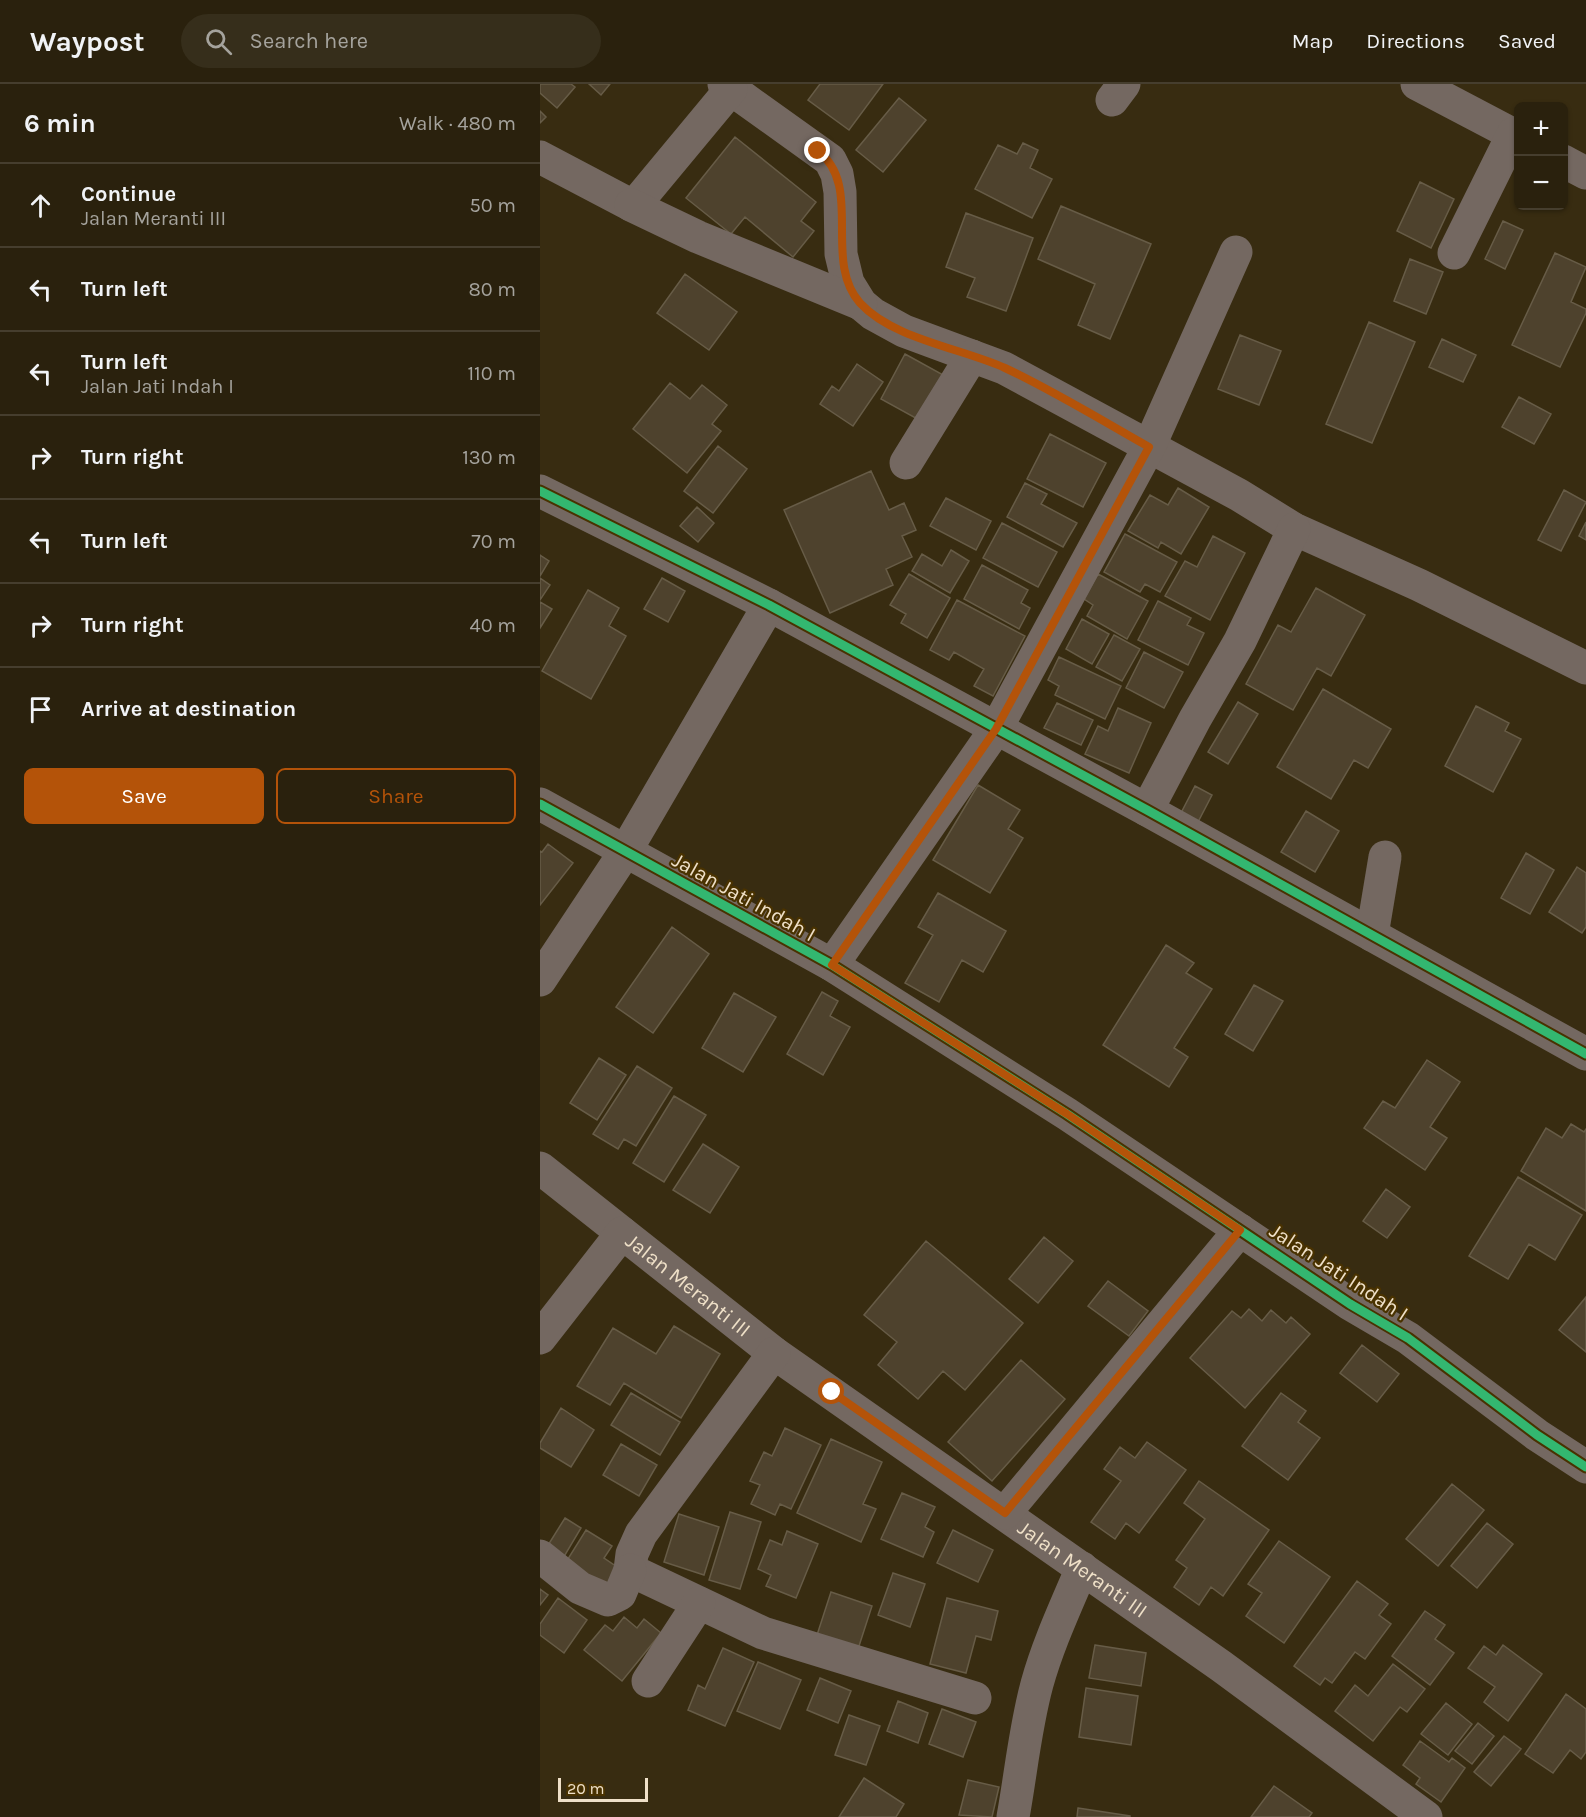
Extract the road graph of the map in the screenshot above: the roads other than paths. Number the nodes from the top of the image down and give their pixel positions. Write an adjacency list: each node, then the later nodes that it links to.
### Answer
1 (1417, 84): 3 (street)
2 (728, 87): 8 (street); 11 (street)
3 (1514, 134)
4 (1514, 139): 10 (street)
5 (540, 157): 8 (street)
6 (1568, 163): 7 (street)
7 (1586, 172)
8 (631, 205): 11 (street)
9 (1236, 252): 13 (street)
10 (1454, 253)
11 (861, 304): 12 (street)
12 (972, 356): 13 (street); 14 (street)
13 (1149, 447): 16 (street); 19 (street)
14 (906, 463)
15 (540, 490): 17 (street)
16 (1294, 529): 18 (street); 21 (street)
17 (770, 605): 19 (street); 22 (street)
18 (1586, 668)
19 (996, 729): 21 (street); 25 (street)
20 (540, 804): 22 (street, Jalan Jati Indah I)
21 (1147, 810): 24 (street)
22 (625, 852): 25 (street, Jalan Jati Indah I); 26 (street)
23 (1384, 857): 24 (street)
24 (1372, 935): 27 (street)
25 (832, 965): 29 (street, Jalan Jati Indah I)
26 (540, 980)
27 (1586, 1054)
28 (540, 1168): 30 (street, Jalan Meranti III)
29 (1240, 1230): 33 (street, Jalan Jati Indah I); 34 (street)
30 (622, 1233): 31 (street); 32 (street, Jalan Meranti III)
31 (540, 1338)
32 (774, 1353): 34 (street, Jalan Meranti III); 37 (street)
33 (1586, 1467)
34 (1005, 1513): 36 (street, Jalan Meranti III)
35 (540, 1556): 37 (street)
36 (1082, 1568): 41 (street); 42 (street, Jalan Meranti III)
37 (630, 1570): 38 (street)
38 (699, 1603): 39 (street); 40 (street)
39 (648, 1681)
40 (975, 1698)
41 (1013, 1817)
42 (1426, 1817)

